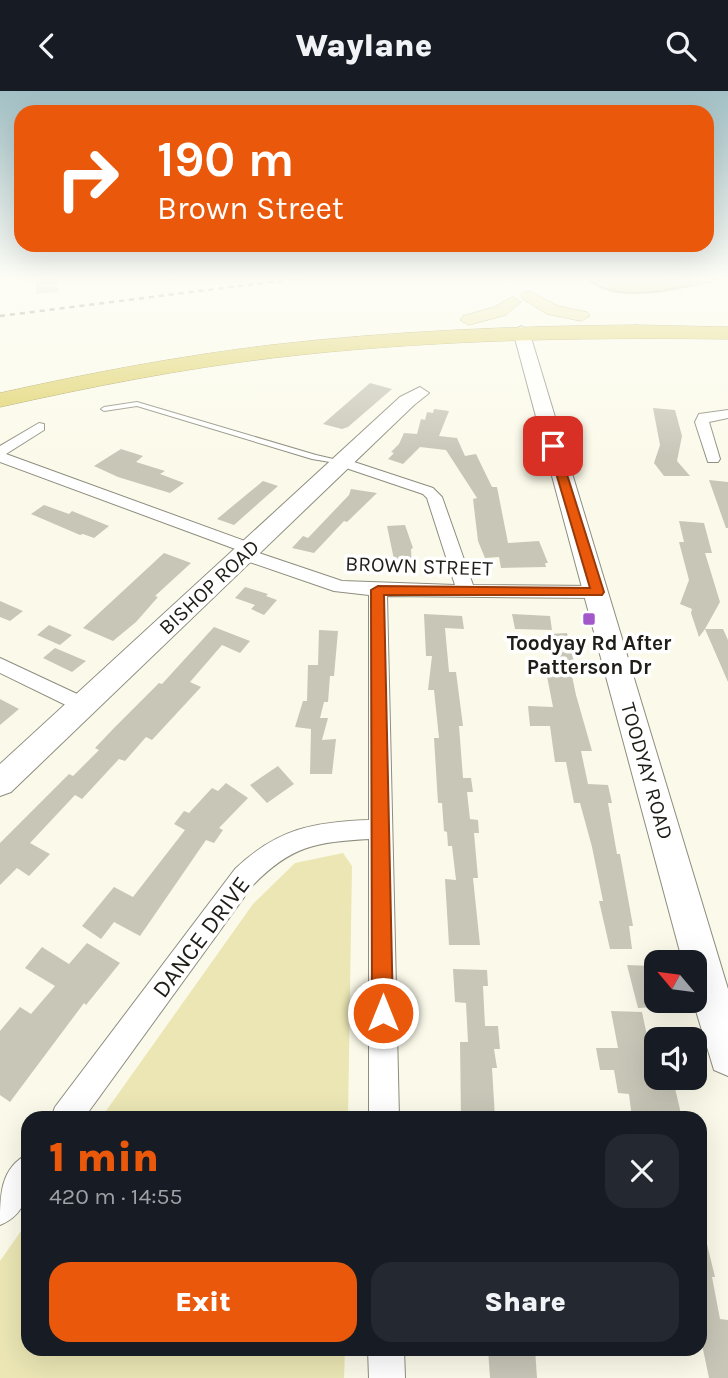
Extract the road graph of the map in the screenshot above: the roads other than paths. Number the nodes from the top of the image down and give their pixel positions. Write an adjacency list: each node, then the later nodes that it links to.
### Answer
1 (260, 336): 4 (highway)
2 (399, 336): 6 (highway)
3 (529, 336): 16 (main road, TOODYAY ROAD)
4 (0, 381)
5 (420, 393): 12 (main road, BISHOP ROAD)
6 (0, 400)
7 (104, 409): 12 (lane)
8 (728, 414): 11 (street)
9 (39, 427): 10 (street)
10 (0, 455): 13 (street, BROWN STREET)
11 (713, 459)
12 (342, 462): 13 (main road, BISHOP ROAD); 15 (street)
13 (247, 551): 14 (street, BROWN STREET); 18 (main road, BISHOP ROAD)
14 (378, 590): 15 (street, BROWN STREET); 20 (street)
15 (466, 591): 16 (street, BROWN STREET)
16 (598, 592): 21 (main road, TOODYAY ROAD)
17 (0, 665): 18 (street)
18 (83, 705): 19 (main road, BISHOP ROAD)
19 (0, 783)
20 (381, 829): 22 (street, DANCE DRIVE); 23 (street)
21 (727, 1048)
22 (71, 1111)
23 (384, 1111)
24 (21, 1180): 25 (street)
25 (0, 1209)
26 (386, 1356): 27 (street)
27 (387, 1378)

